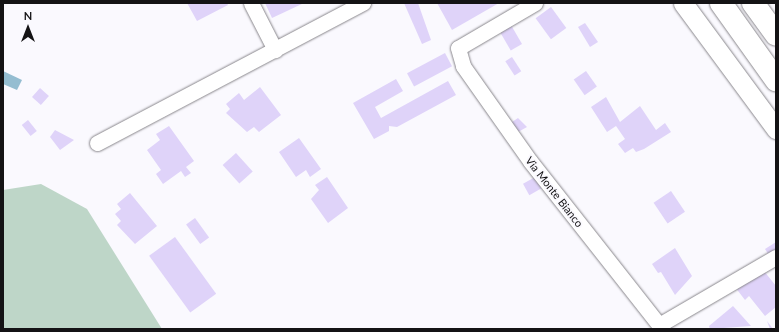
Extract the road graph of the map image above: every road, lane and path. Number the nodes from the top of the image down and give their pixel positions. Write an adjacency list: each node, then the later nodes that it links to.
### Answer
1 (251, 3): 8 (street)
2 (363, 3): 8 (street)
3 (535, 3): 13 (street, Via Monte Bianco)
4 (683, 3): 10 (street)
5 (721, 3): 9 (highway)
6 (753, 3): 7 (highway)
7 (776, 35)
8 (275, 50): 11 (street)
9 (776, 80)
10 (776, 129)
11 (97, 143)
12 (776, 257): 13 (street)
13 (660, 327)

